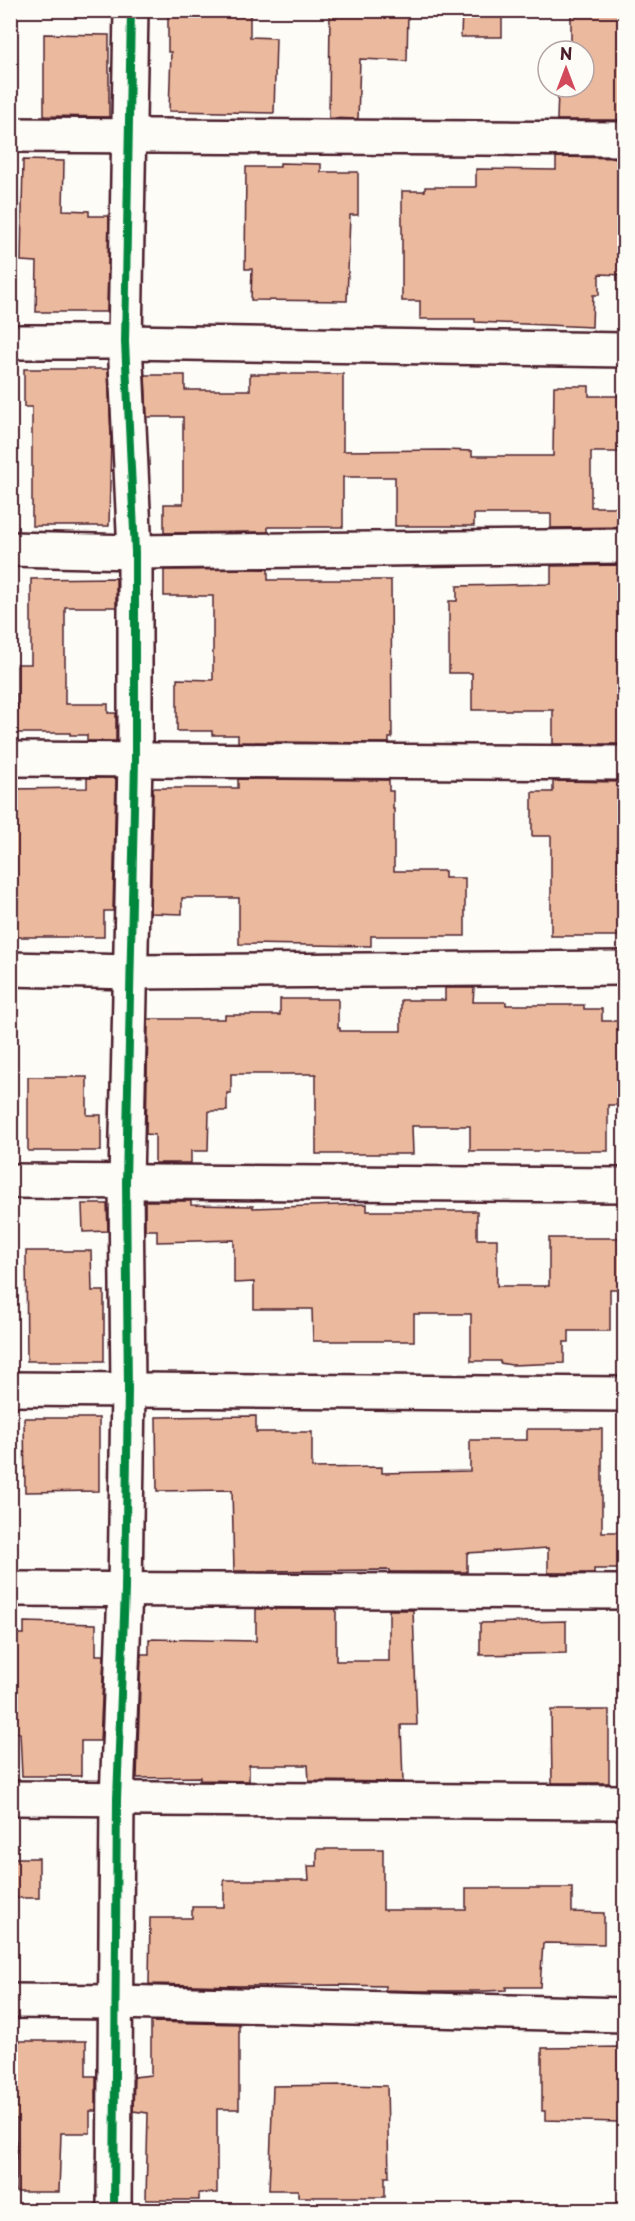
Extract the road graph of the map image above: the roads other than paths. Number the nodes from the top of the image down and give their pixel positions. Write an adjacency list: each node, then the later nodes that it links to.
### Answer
1 (130, 10): 3 (street)
2 (10, 135): 3 (street)
3 (130, 136): 4 (street); 6 (street)
4 (624, 139)
5 (10, 342): 6 (street)
6 (125, 342): 7 (street); 10 (street)
7 (624, 350)
8 (624, 546): 10 (street)
9 (10, 549): 10 (street)
10 (135, 552): 12 (street)
11 (10, 759): 12 (street)
12 (135, 760): 13 (street); 16 (street)
13 (624, 763)
14 (624, 968): 16 (street)
15 (10, 969): 16 (street)
16 (130, 972): 18 (street)
17 (10, 1181): 18 (street)
18 (126, 1182): 19 (street); 21 (street)
19 (624, 1185)
20 (10, 1389): 21 (street)
21 (128, 1390): 22 (street); 24 (street)
22 (624, 1394)
23 (10, 1588): 24 (street)
24 (124, 1589): 25 (street); 27 (street)
25 (624, 1592)
26 (10, 1798): 27 (street)
27 (117, 1799): 28 (street); 30 (street)
28 (624, 1802)
29 (10, 2001): 30 (street)
30 (116, 2002): 31 (street); 32 (street)
31 (624, 2015)
32 (114, 2211)

